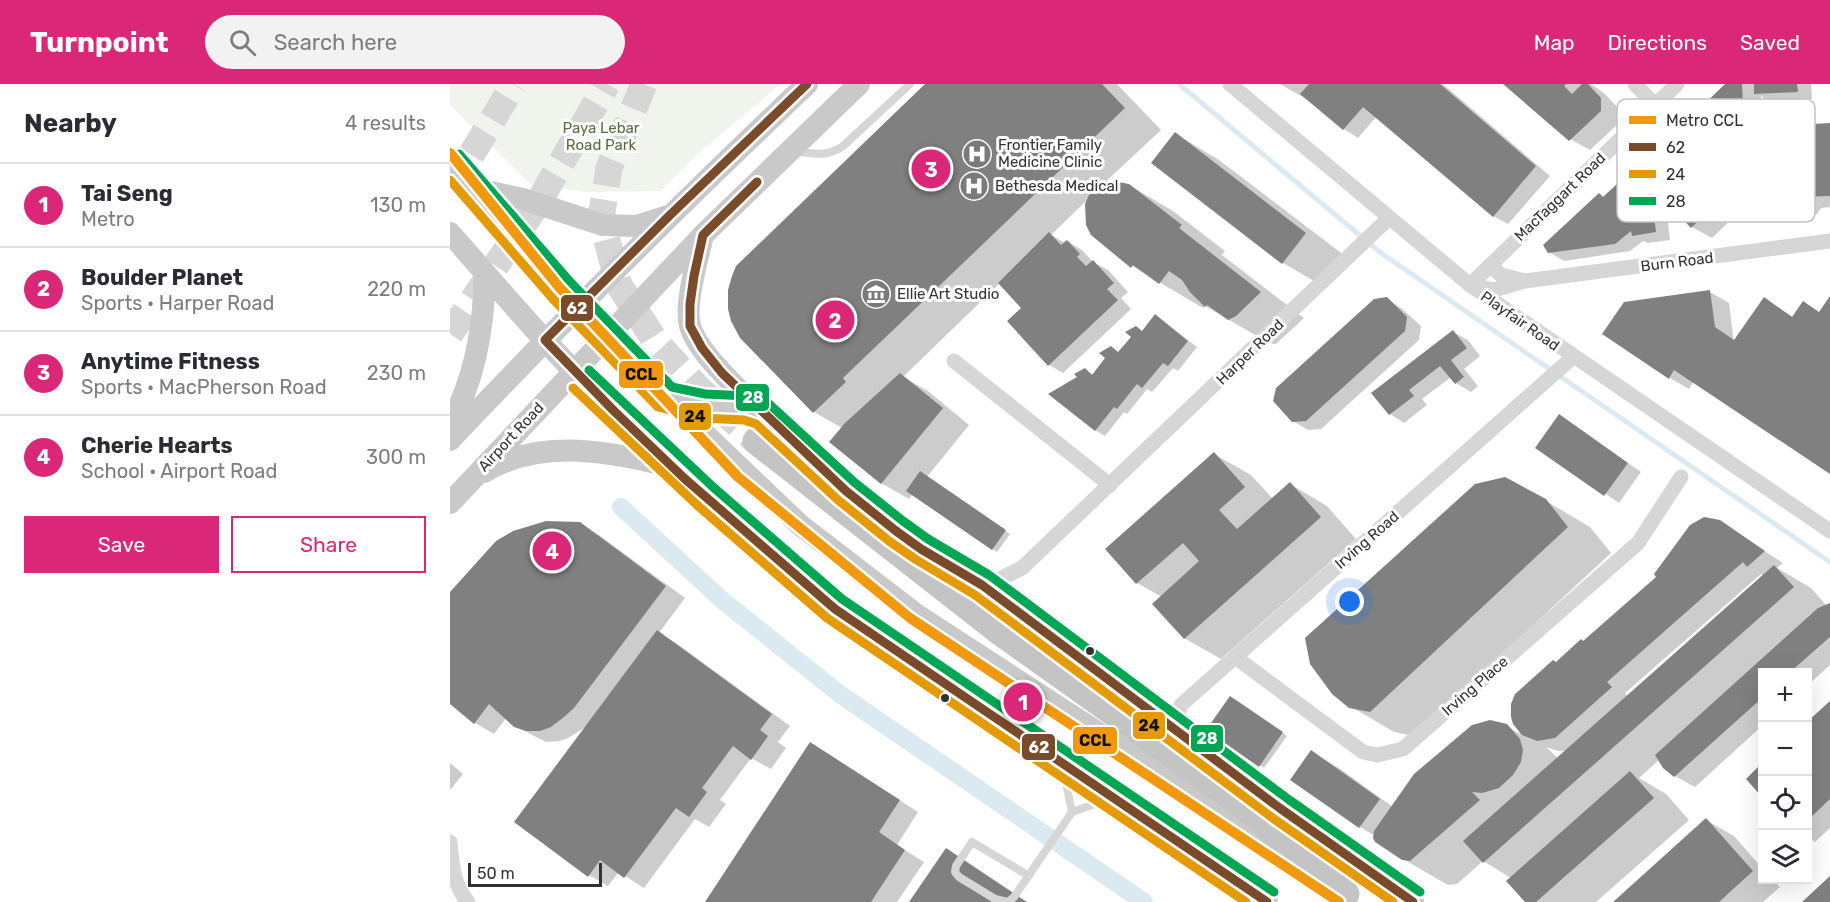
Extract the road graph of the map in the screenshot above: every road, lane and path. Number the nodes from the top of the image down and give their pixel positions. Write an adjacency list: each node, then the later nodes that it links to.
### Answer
1 (807, 84): 13 (main road)
2 (859, 84): 10 (main road, Airport Road)
3 (910, 84): 10 (lane)
4 (1230, 84): 14 (street, Playfair Road)
5 (1635, 84): 7 (street)
6 (1677, 84): 8 (street, MacTaggart Road)
7 (1649, 99)
8 (1661, 99)
9 (1617, 142): 18 (street, MacTaggart Road)
10 (789, 151): 16 (main road, Airport Road)
11 (450, 162): 12 (main road)
12 (473, 188): 13 (main road); 22 (main road)
13 (669, 216): 22 (main road)
14 (1389, 218): 21 (street, Playfair Road); 36 (street, Harper Road)
15 (450, 233): 19 (main road)
16 (703, 235): 23 (main road, Airport Road); 29 (main road)
17 (1830, 241): 20 (street, Burn Road)
18 (1490, 265): 20 (street, Burn Road); 21 (street, MacTaggart Road)
19 (485, 273): 24 (main road); 30 (main road)
20 (1524, 281): 21 (street, Burn Road)
21 (1470, 285): 26 (street, Playfair Road)
22 (578, 309): 23 (main road); 24 (main road)
23 (606, 339): 27 (main road, Airport Road); 28 (main road)
24 (545, 340): 27 (main road); 31 (main road)
25 (954, 361): 36 (street)
26 (1567, 363): 38 (street, Playfair Road); 40 (street, Irving Road)
27 (574, 371): 33 (main road); 35 (main road, Airport Road)
28 (666, 398): 29 (main road); 47 (main road)
29 (762, 413): 39 (main road)
30 (450, 424)
31 (450, 440)
32 (756, 441): 47 (highway)
33 (674, 468): 35 (main road); 42 (main road)
34 (1681, 477): 40 (street, Irving Place)
35 (470, 481): 37 (main road, Airport Road)
36 (1110, 485): 39 (street, Harper Road)
37 (450, 503)
38 (1830, 531)
39 (982, 585): 41 (main road)
40 (1235, 657): 41 (street, Irving Road)
41 (1177, 732): 50 (main road)
42 (1061, 762): 43 (main road); 44 (lane)
43 (1114, 797): 44 (lane); 49 (main road)
44 (1072, 812): 46 (lane)
45 (450, 842): 48 (street)
46 (1031, 874): 46 (lane)
47 (1352, 898)
48 (468, 902)
49 (1267, 902)
50 (1413, 902)

